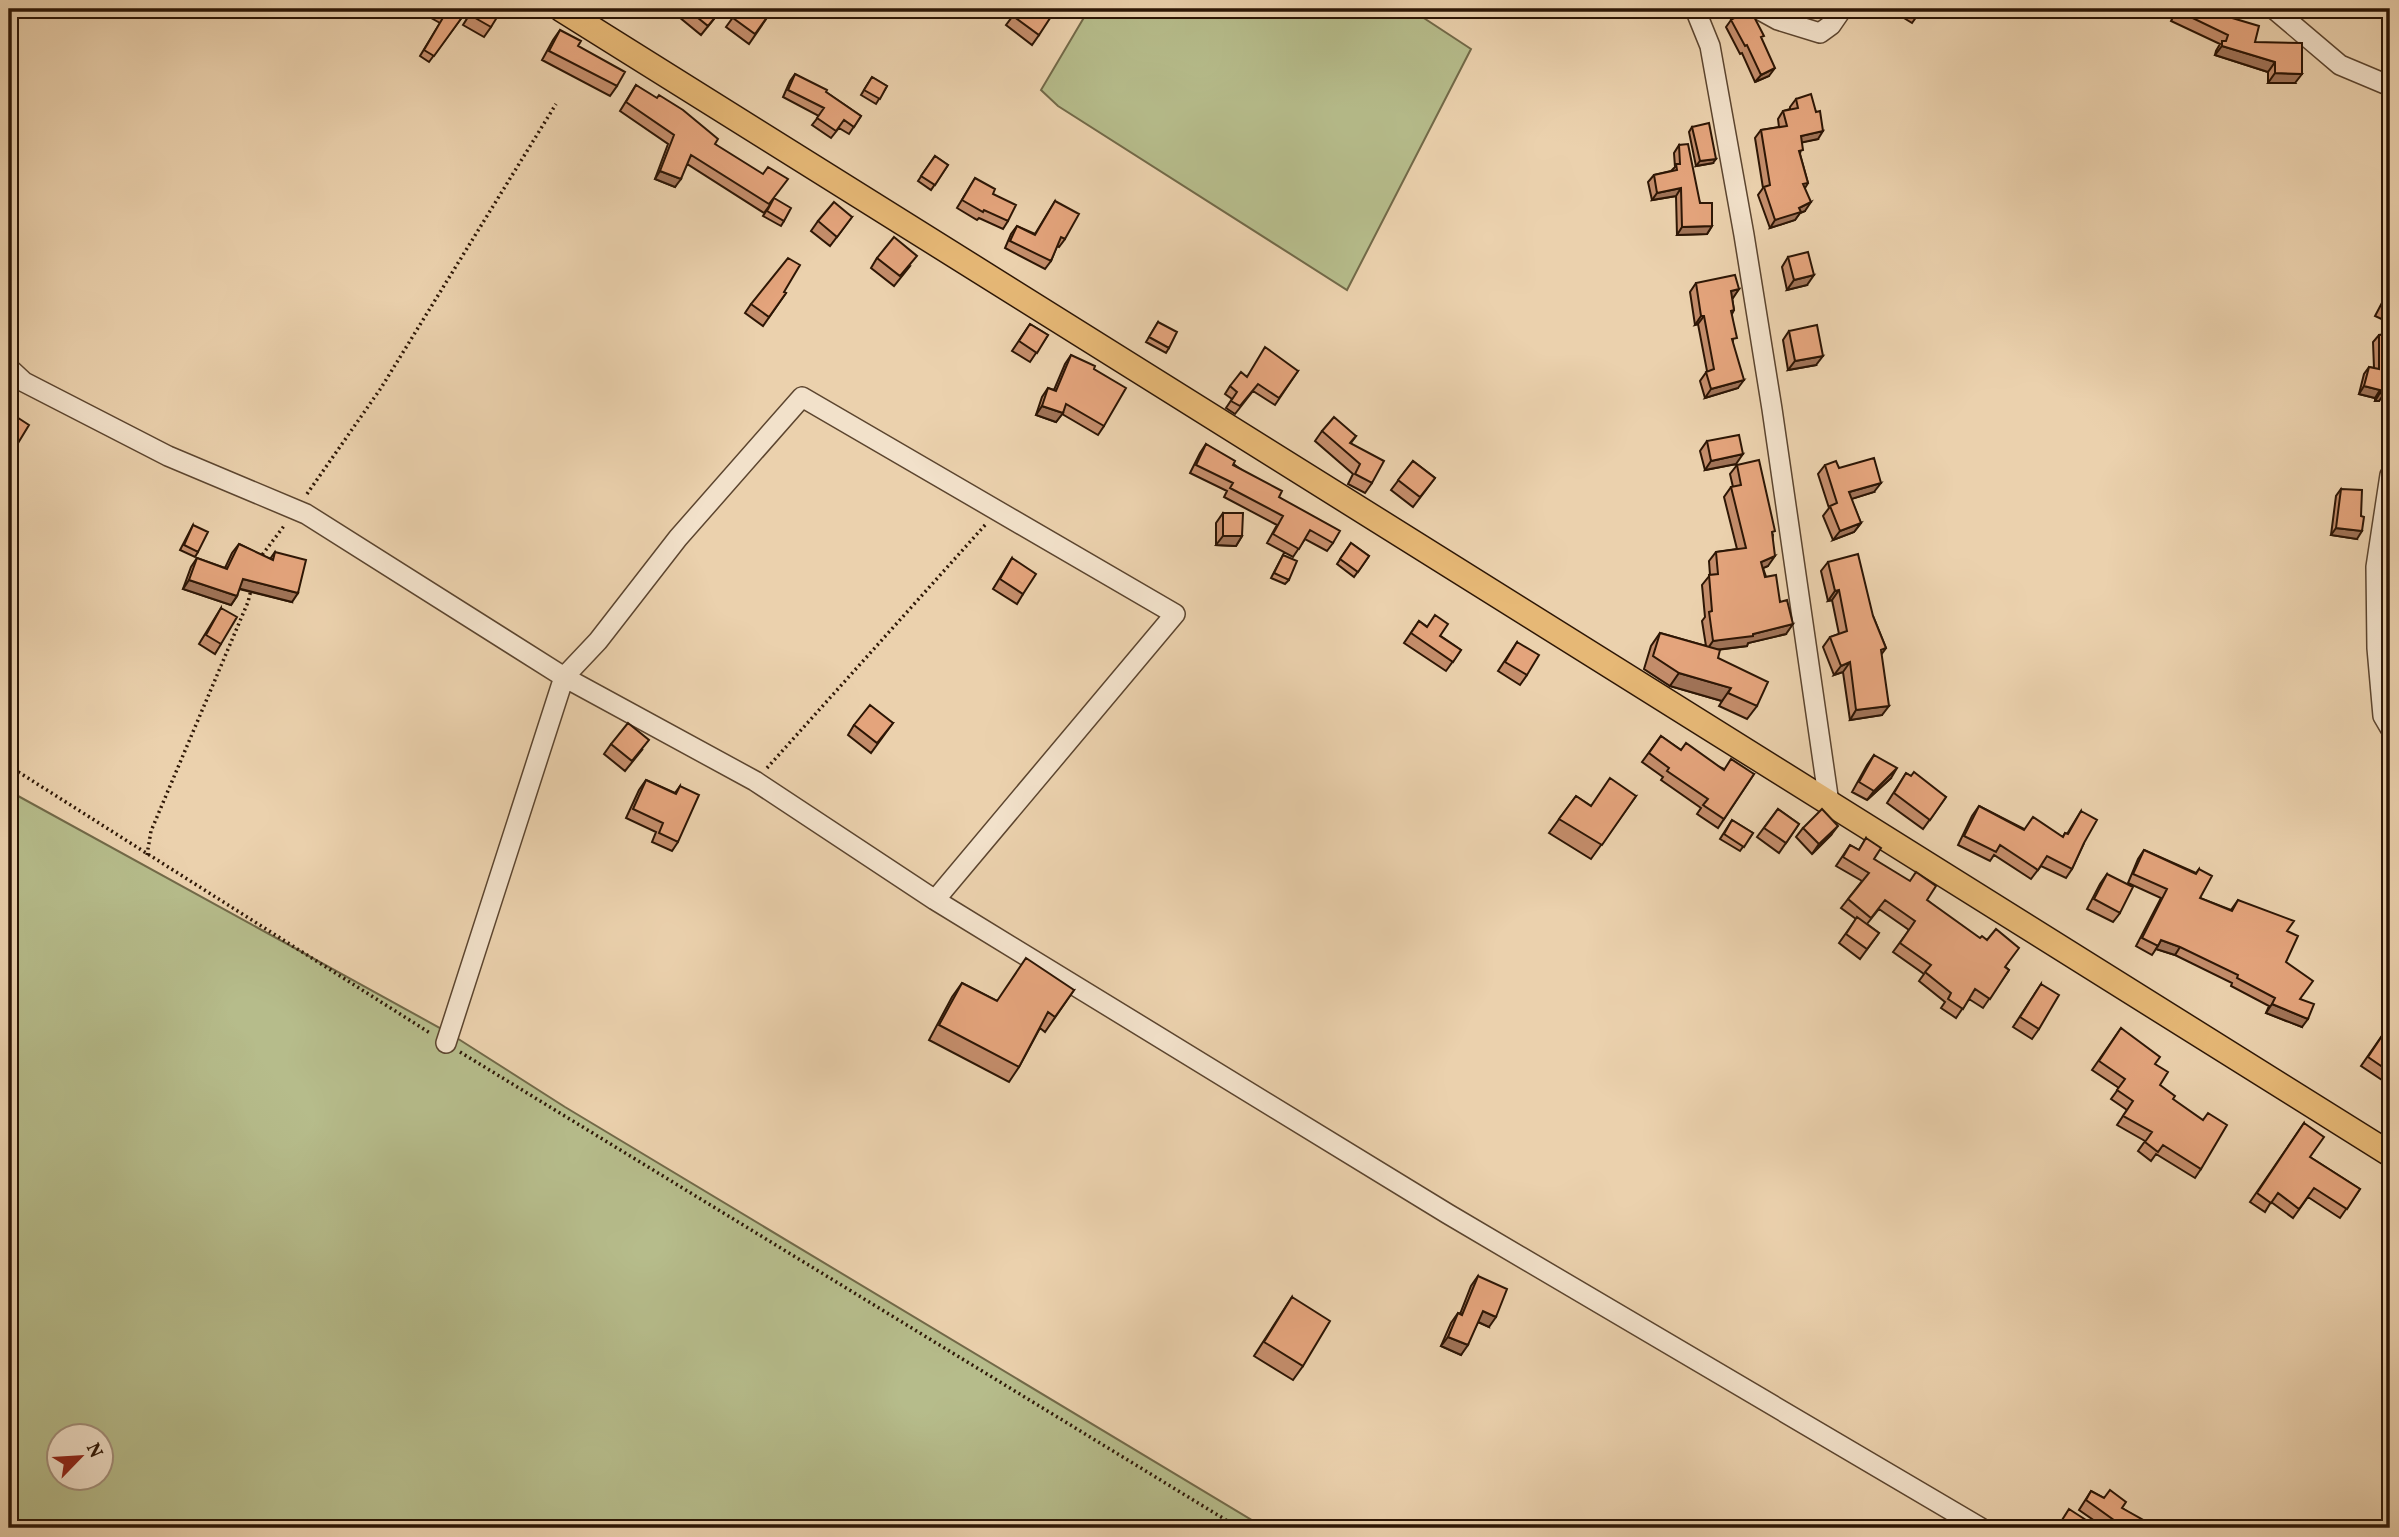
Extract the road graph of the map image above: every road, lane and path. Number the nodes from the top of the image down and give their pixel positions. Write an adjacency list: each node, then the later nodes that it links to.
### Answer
1 (561, 9): 18 (main road)
2 (1695, 9): 18 (street)
3 (1758, 9): 4 (street)
4 (1842, 9)
5 (2274, 9): 6 (street)
6 (2390, 86)
7 (556, 104): 10 (path)
8 (9, 368): 10 (street)
9 (2390, 475): 15 (street)
10 (296, 510): 12 (path); 14 (street)
11 (999, 510): 14 (street); 17 (path); 20 (street)
12 (257, 569)
13 (254, 580): 19 (path)
14 (564, 677): 17 (street); 21 (street)
15 (2390, 727)
16 (9, 766): 19 (path)
17 (755, 781): 20 (street)
18 (1829, 803): 22 (main road)
19 (147, 855): 21 (path)
20 (936, 900): 24 (street)
21 (446, 1043): 23 (path)
22 (2390, 1154)
23 (1239, 1528)
24 (1981, 1528)

